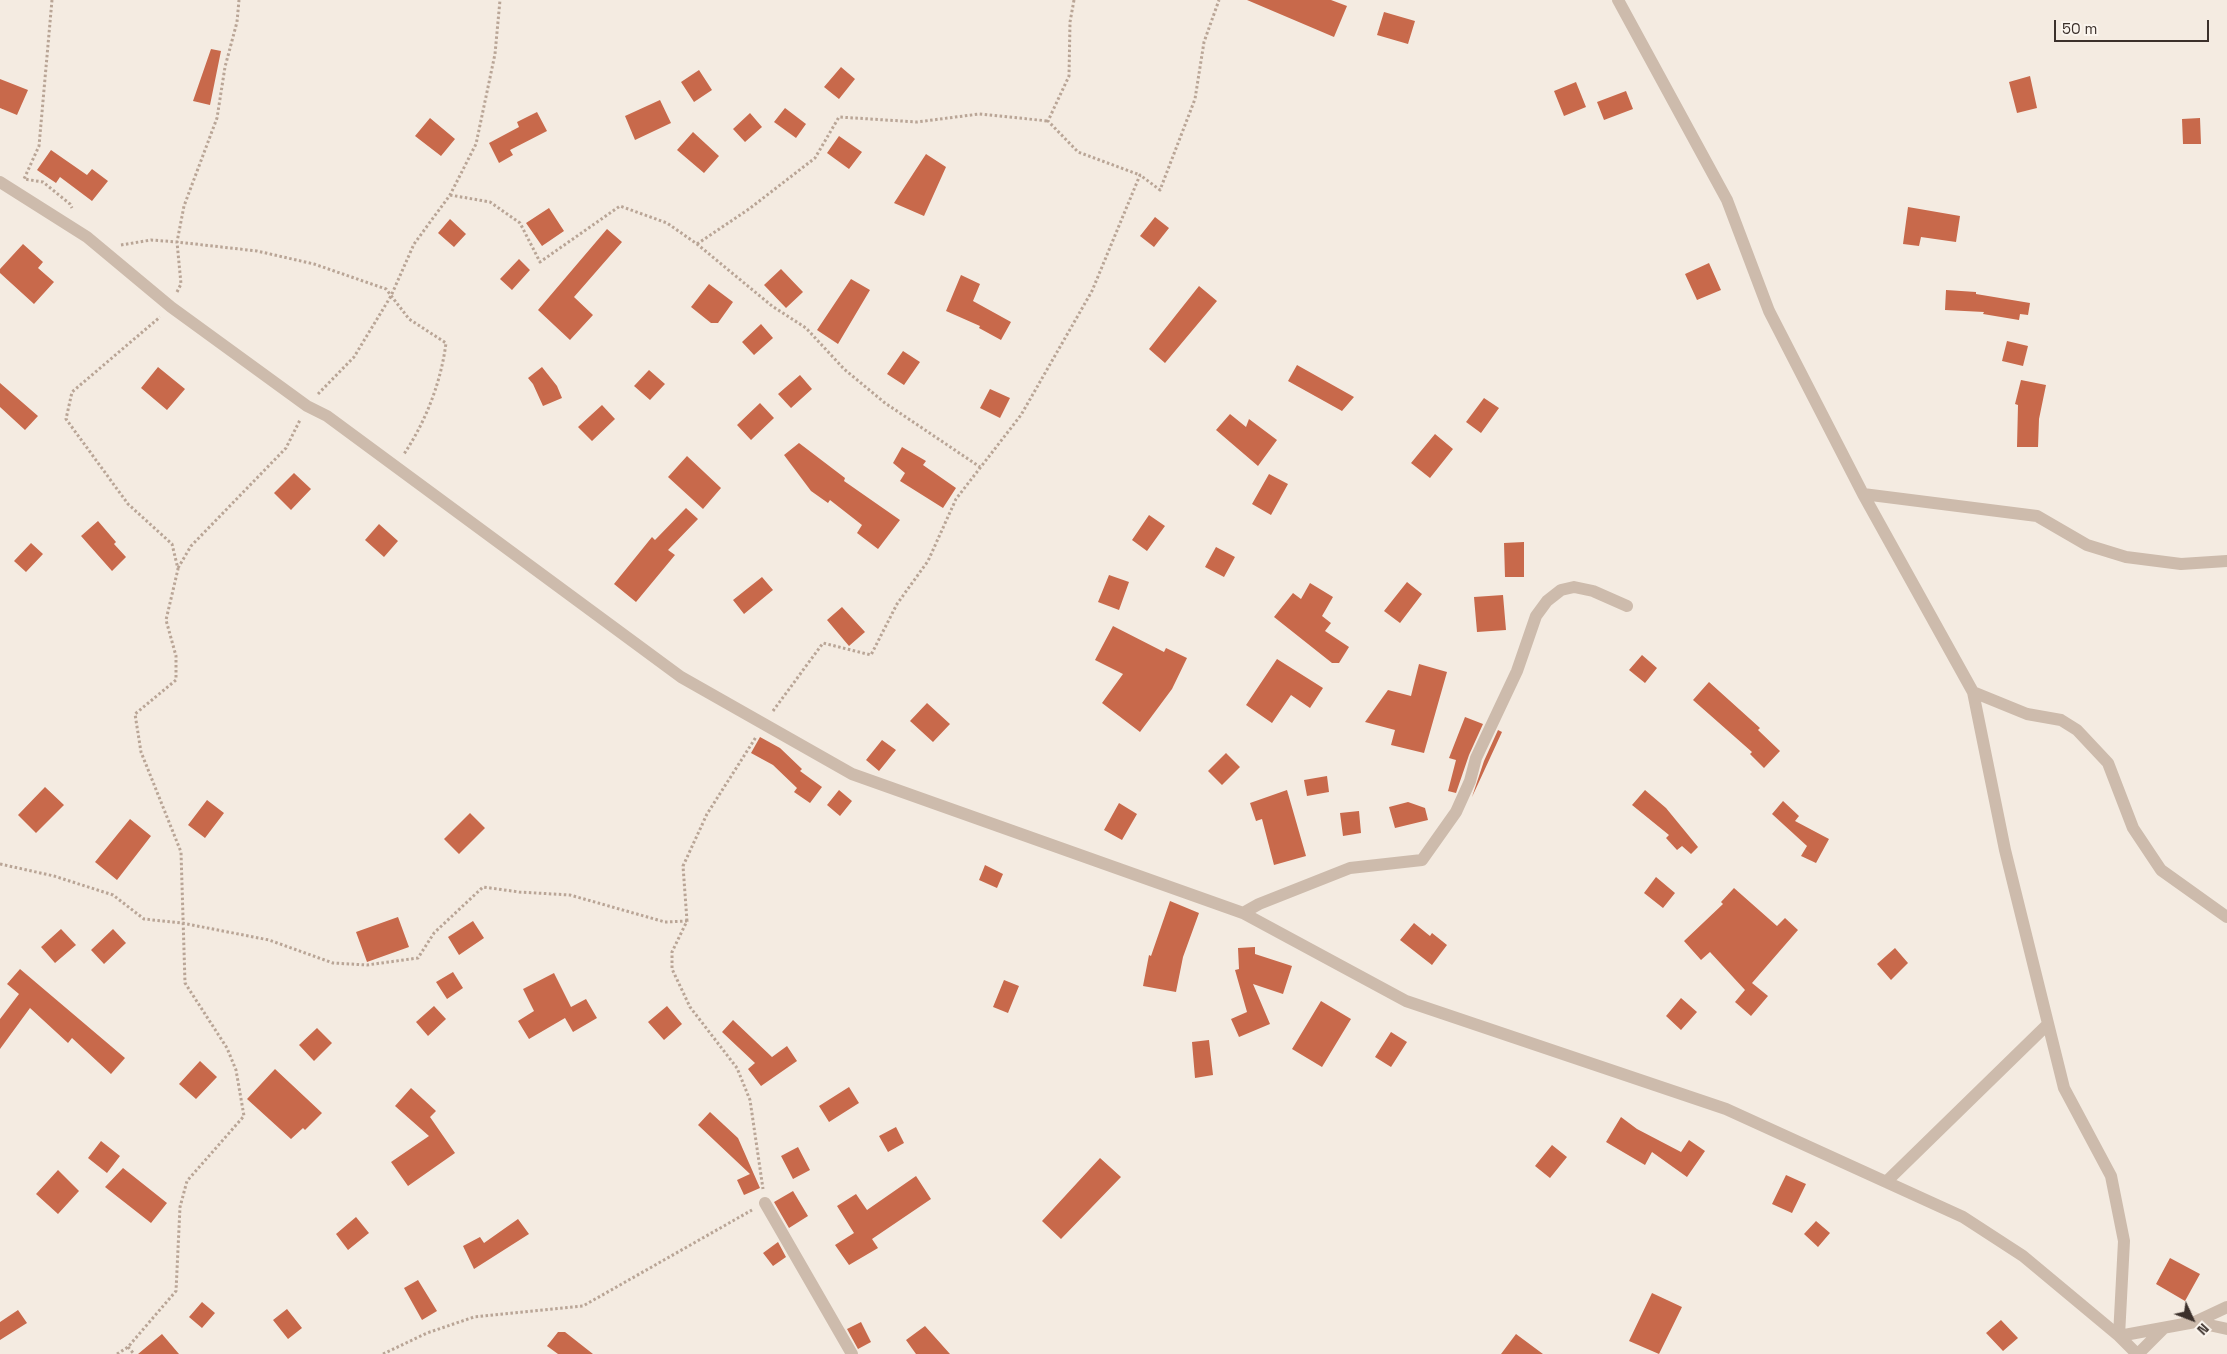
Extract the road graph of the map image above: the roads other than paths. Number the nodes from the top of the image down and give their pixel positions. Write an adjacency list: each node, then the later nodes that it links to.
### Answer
1 (1618, 0): 3 (street)
2 (0, 182): 7 (street)
3 (1863, 494): 4 (street); 6 (street)
4 (2227, 561)
5 (1627, 606): 7 (street)
6 (1973, 692): 8 (street); 9 (street)
7 (1243, 913): 10 (street)
8 (2227, 917)
9 (2048, 1024): 10 (street); 16 (street)
10 (1886, 1182): 16 (street)
11 (765, 1203): 17 (street)
12 (2227, 1307): 13 (street)
13 (2195, 1322): 14 (street); 15 (street)
14 (2164, 1328): 16 (street); 18 (street)
15 (2227, 1329)
16 (2120, 1336): 18 (street)
17 (852, 1354)
18 (2138, 1354)

